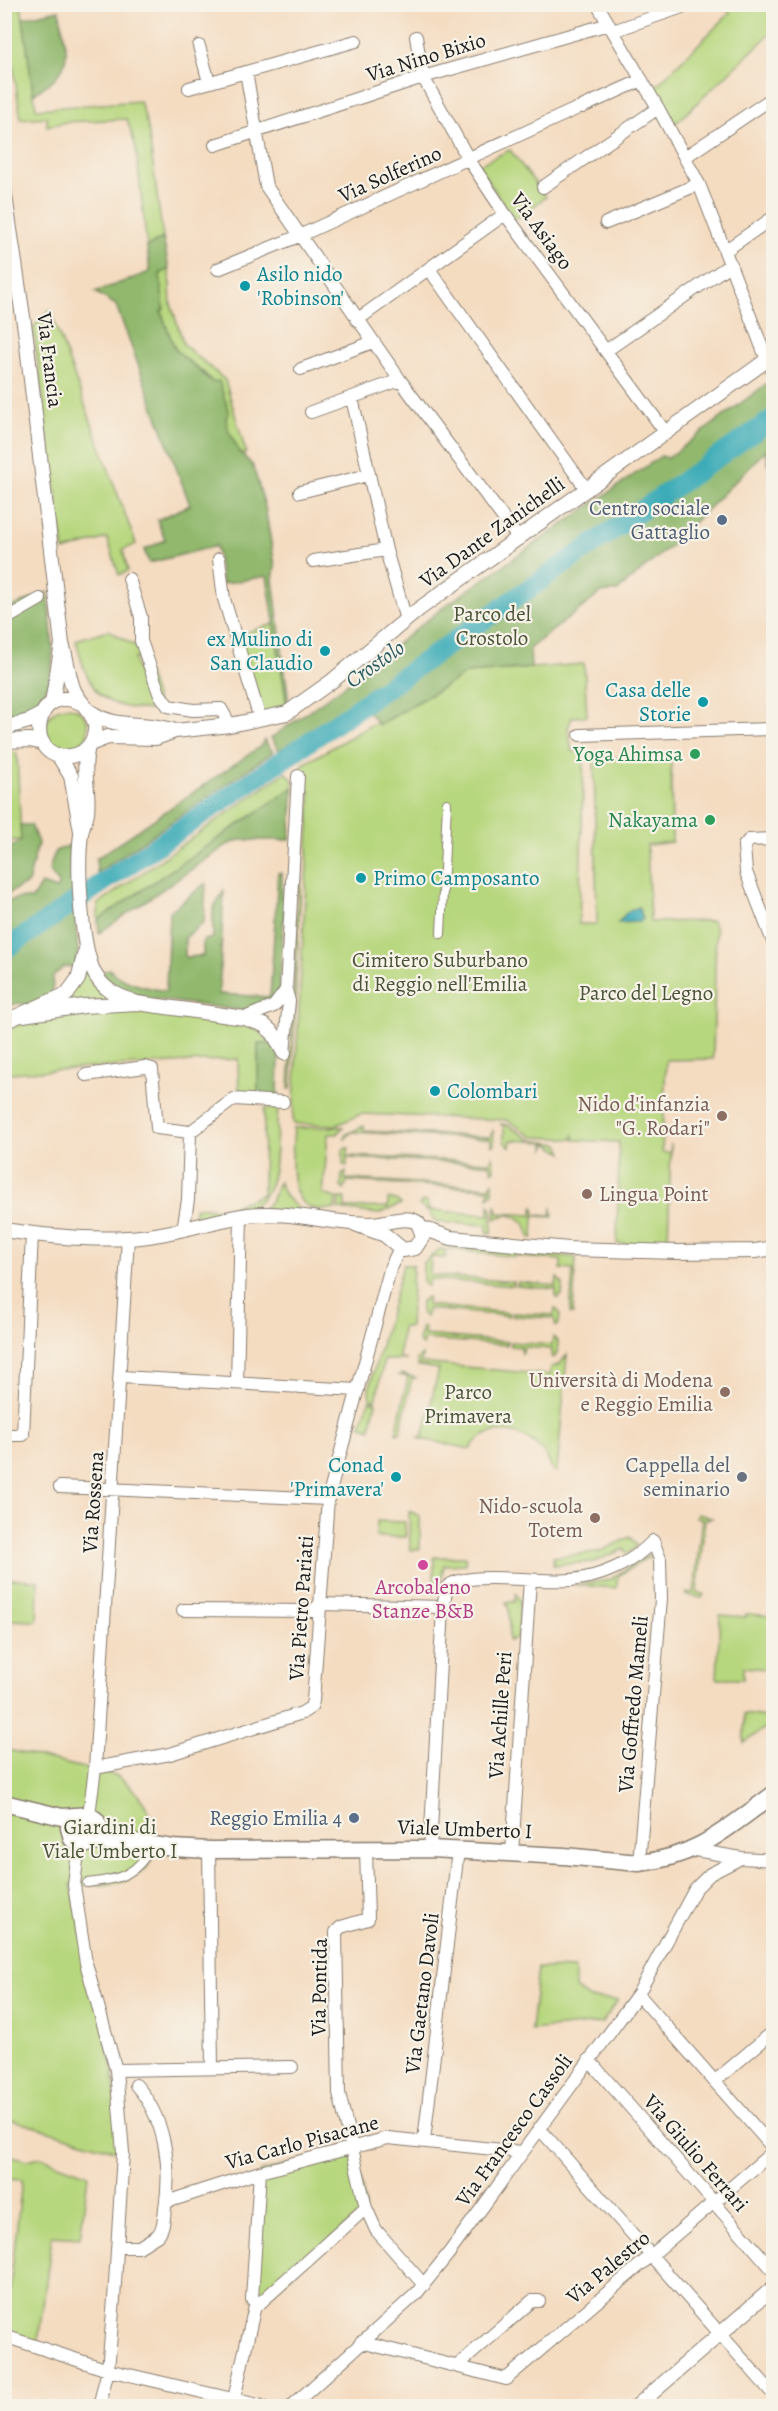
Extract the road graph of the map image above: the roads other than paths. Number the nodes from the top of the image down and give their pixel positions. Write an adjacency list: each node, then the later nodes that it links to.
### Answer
1 (597, 4): 3 (street)
2 (691, 4): 3 (street, Via Nino Bixio)
3 (611, 28): 8 (street, Via Nino Bixio); 9 (street)
4 (416, 37): 8 (street, Via Asiago)
5 (356, 41): 7 (street, Via Nino Bixio)
6 (199, 46): 10 (street)
7 (246, 72): 10 (street, Via Nino Bixio); 14 (street)
8 (423, 77): 14 (street, Via Nino Bixio); 17 (street, Via Asiago)
9 (642, 80): 13 (street); 17 (street, Via Solferino)
10 (209, 82): 11 (street, Via Nino Bixio)
11 (189, 88)
12 (774, 97): 16 (street)
13 (658, 108): 16 (street); 19 (street)
14 (256, 133): 15 (street, Via Nino Bixio); 24 (street)
15 (215, 146)
16 (685, 157): 18 (street)
17 (469, 160): 21 (street, Via Asiago); 24 (street, Via Solferino)
18 (699, 184): 23 (street); 25 (street)
19 (543, 187)
20 (4, 189): 49 (street, Via Francia)
21 (505, 214): 28 (street); 31 (street, Via Asiago)
22 (774, 217): 25 (street)
23 (606, 223)
24 (299, 236): 27 (street, Via Solferino); 29 (street)
25 (726, 250): 26 (street)
26 (731, 264): 31 (street); 32 (street)
27 (218, 269)
28 (429, 269): 29 (street); 39 (street)
29 (357, 320): 30 (street)
30 (373, 342): 33 (street); 34 (street)
31 (607, 350): 37 (street, Via Asiago)
32 (770, 358): 37 (street, Via Dante Zanichelli)
33 (301, 369)
34 (400, 380): 35 (street); 41 (street)
35 (352, 398): 36 (street); 38 (street)
36 (311, 412)
37 (666, 433): 39 (street, Via Dante Zanichelli)
38 (368, 476): 40 (street); 42 (street)
39 (587, 490): 41 (street, Via Dante Zanichelli)
40 (300, 492)
41 (519, 538): 48 (street, Via Dante Zanichelli)
42 (386, 550): 44 (street); 48 (street)
43 (219, 559): 53 (street)
44 (313, 561)
45 (129, 579): 54 (street)
46 (40, 599): 47 (street)
47 (4, 620)
48 (406, 620): 53 (street, Via Dante Zanichelli)
49 (62, 644): 50 (street, Via Francia); 51 (street, Via Francia)
50 (52, 703): 51 (street); 52 (street)
51 (87, 708): 57 (street); 61 (street, Via Francia)
52 (42, 714): 55 (street); 60 (street)
53 (260, 719): 54 (street, Via Dante Zanichelli)
54 (230, 725): 57 (street, Via Dante Zanichelli)
55 (4, 728)
56 (774, 729): 58 (street)
57 (175, 731): 61 (street)
58 (580, 735)
59 (4, 741): 60 (street)
60 (43, 743): 62 (street)
61 (89, 746): 62 (street); 65 (street, Via Francia)
62 (58, 755): 65 (street)
63 (298, 776): 70 (street)
64 (447, 803): 67 (street)
65 (81, 833): 68 (street)
66 (774, 838): 69 (street)
67 (441, 934)
68 (85, 943): 71 (street); 72 (street)
69 (774, 944)
70 (286, 990): 73 (street); 75 (street)
71 (137, 1003): 72 (street); 73 (street)
72 (23, 1015): 74 (street)
73 (244, 1018): 75 (street)
74 (4, 1022)
75 (284, 1053)
76 (86, 1074): 78 (street)
77 (283, 1102): 78 (street)
78 (190, 1132): 84 (street)
79 (241, 1217): 81 (street); 84 (street); 92 (street)
80 (398, 1221): 81 (street); 82 (street); 89 (street)
81 (355, 1224): 89 (street)
82 (422, 1228): 87 (street); 88 (street)
83 (4, 1230): 85 (street)
84 (183, 1230): 86 (street)
85 (32, 1234): 86 (street); 94 (street)
86 (128, 1238): 91 (street, Via Rossena)
87 (451, 1238): 88 (street); 90 (street)
88 (420, 1244): 89 (street)
89 (396, 1245): 93 (street, Via Pietro Pariati)
90 (774, 1248)
91 (121, 1377): 92 (street); 96 (street, Via Rossena)
92 (237, 1383): 93 (street)
93 (358, 1390): 97 (street, Via Pietro Pariati)
94 (4, 1435)
95 (60, 1487): 96 (street)
96 (114, 1488): 97 (street); 102 (street, Via Rossena)
97 (328, 1499): 99 (street, Via Pietro Pariati)
98 (530, 1580): 100 (street, Via Goffredo Mameli); 114 (street, Via Achille Peri); 118 (street, Via Goffredo Mameli)
99 (320, 1604): 100 (street); 101 (street); 102 (street, Via Pietro Pariati)
100 (443, 1607): 110 (street)
101 (183, 1610)
102 (95, 1768): 106 (street)
103 (774, 1794): 113 (main road, Viale Umberto I)
104 (4, 1803): 106 (main road, Viale Umberto I)
105 (4, 1814): 107 (main road, Viale Umberto I)
106 (87, 1819): 107 (main road); 107 (main road); 108 (main road, Viale Umberto I)
107 (81, 1841): 108 (main road, Viale Umberto I); 125 (street)
108 (134, 1842): 111 (main road, Viale Umberto I)
109 (366, 1849): 110 (main road, Viale Umberto I); 111 (main road, Viale Umberto I); 130 (street, Via Pontida)
110 (430, 1849): 112 (main road, Viale Umberto I)
111 (209, 1850): 123 (street)
112 (458, 1850): 114 (main road, Viale Umberto I); 129 (street, Via Gaetano Davoli)
113 (695, 1850): 116 (street); 118 (main road, Viale Umberto I)
114 (512, 1853): 118 (main road, Viale Umberto I)
115 (145, 1857): 119 (street)
116 (741, 1858): 117 (street); 120 (street, Via Francesco Cassoli)
117 (774, 1860)
118 (639, 1863)
119 (87, 1883)
120 (639, 1994): 122 (street, Via Francesco Cassoli); 126 (street)
121 (774, 2031): 126 (street)
122 (589, 2061): 128 (street, Via Francesco Cassoli); 135 (street, Via Giulio Ferrari)
123 (212, 2066): 124 (street); 125 (street)
124 (292, 2067)
125 (116, 2070): 137 (street)
126 (715, 2081): 131 (street)
127 (136, 2085): 134 (street)
128 (539, 2128): 132 (street, Via Francesco Cassoli); 138 (street)
129 (424, 2141): 130 (street, Via Carlo Pisacane); 132 (street, Via Carlo Pisacane)
130 (353, 2146): 133 (street, Via Carlo Pisacane); 136 (street)
131 (774, 2150): 135 (street, Via Palestro)
132 (521, 2152): 140 (street, Via Francesco Cassoli)
133 (260, 2172): 134 (street, Via Carlo Pisacane); 142 (street)
134 (166, 2202): 137 (street)
135 (712, 2202): 138 (street, Via Palestro); 139 (street, Via Giulio Ferrari)
136 (366, 2208): 140 (street); 142 (street)
137 (118, 2247): 148 (street)
138 (651, 2257): 144 (street); 147 (street, Via Palestro)
139 (774, 2271)
140 (424, 2285): 146 (street, Via Francesco Cassoli)
141 (774, 2287): 144 (street)
142 (256, 2301): 150 (street)
143 (539, 2301): 147 (street, Via Palestro)
144 (721, 2334): 149 (street); 154 (street)
145 (4, 2337): 148 (street)
146 (361, 2342): 147 (street, Via Palestro); 153 (street, Via Francesco Cassoli)
147 (457, 2366)
148 (108, 2370): 150 (street); 151 (street)
149 (774, 2395)
150 (234, 2399): 152 (street)
151 (99, 2406)
152 (262, 2406)
153 (292, 2406)
154 (637, 2406)

